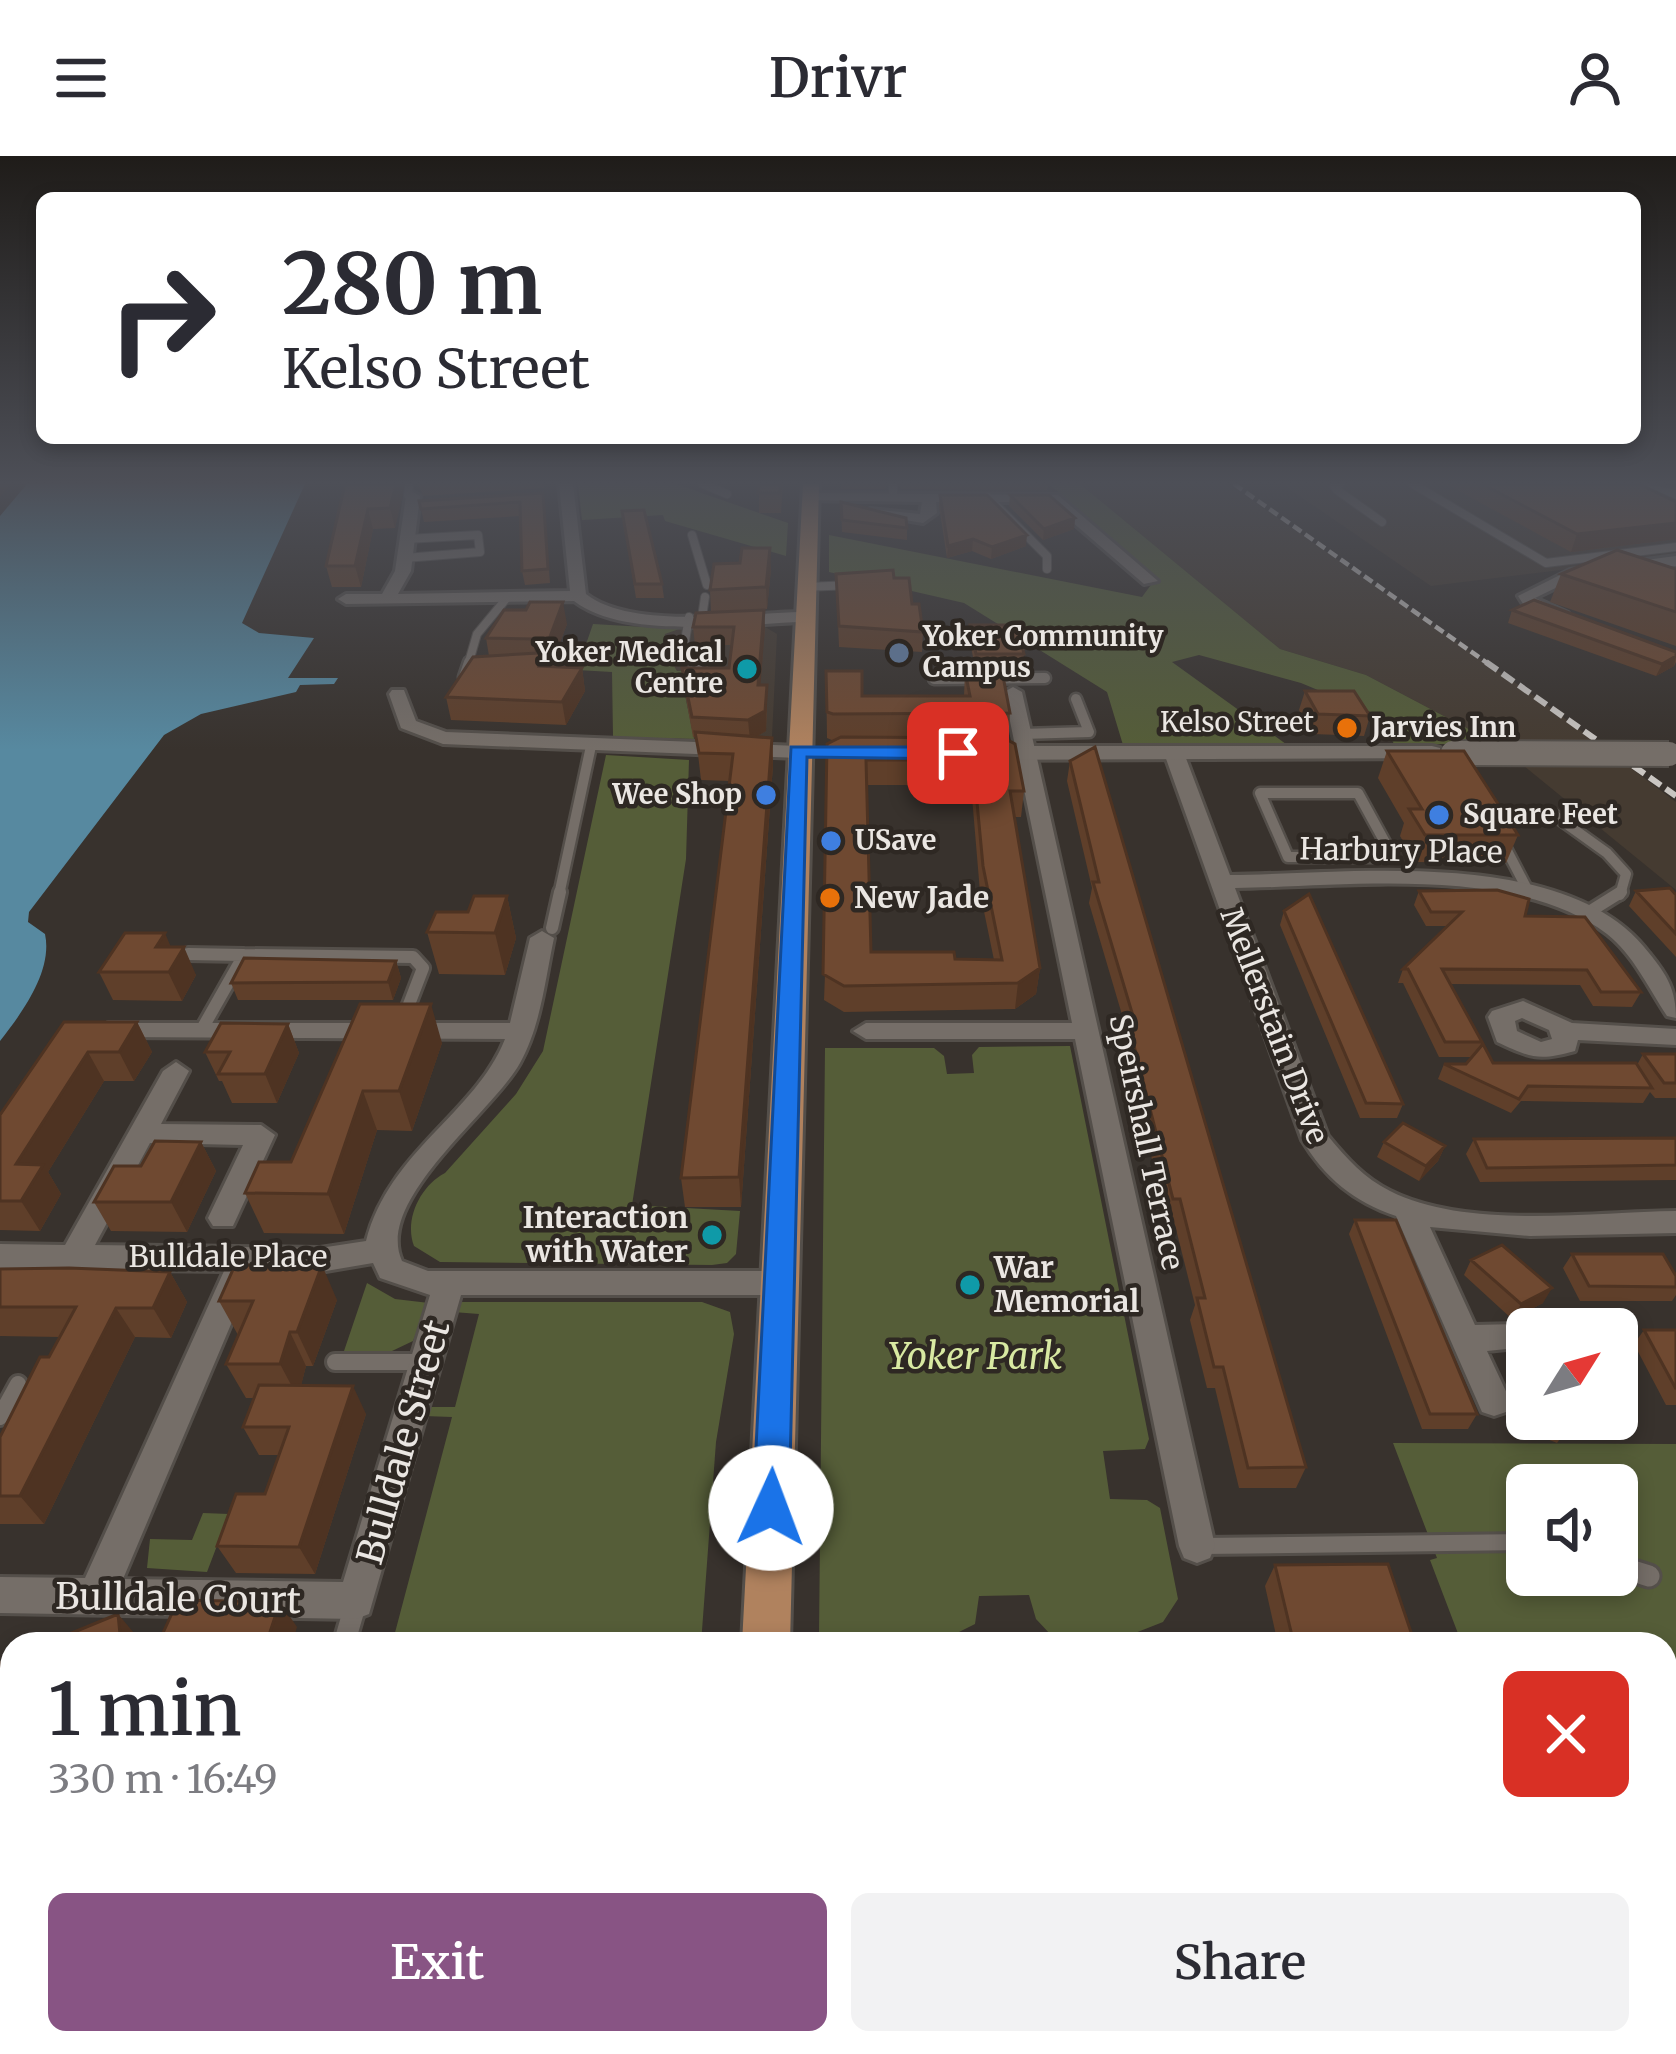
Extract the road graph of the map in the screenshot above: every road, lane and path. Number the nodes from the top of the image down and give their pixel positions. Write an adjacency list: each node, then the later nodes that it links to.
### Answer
1 (398, 573): 13 (street)
2 (575, 573): 11 (street)
3 (703, 573): 10 (lane)
4 (805, 573): 7 (main road)
5 (1140, 573): 8 (street)
6 (1579, 573): 18 (street)
7 (805, 577): 9 (lane); 16 (main road)
8 (1150, 581)
9 (870, 584)
10 (707, 585)
11 (578, 596): 14 (street); 17 (street)
12 (346, 598): 13 (street)
13 (387, 598): 14 (street)
14 (506, 598): 20 (lane)
15 (705, 598): 17 (lane)
16 (801, 616): 17 (street); 30 (main road)
17 (696, 617): 19 (lane)
18 (1585, 625)
19 (697, 668)
20 (466, 670): 21 (lane); 24 (lane)
21 (489, 670)
22 (1045, 678): 25 (lane)
23 (934, 679): 25 (lane)
24 (463, 683)
25 (1012, 685): 28 (street, Speirshall Terrace)
26 (398, 694): 29 (street)
27 (1076, 699): 28 (lane)
28 (1024, 744): 31 (street, Kelso Street); 32 (street, Kelso Street); 50 (street, Speirshall Terrace)
29 (591, 746): 30 (street); 41 (lane)
30 (811, 752): 63 (main road)
31 (944, 753)
32 (1174, 753): 33 (street, Kelso Street, bridge); 37 (street, Mellerstain Drive)
33 (1672, 754)
34 (1554, 815): 40 (lane)
35 (1496, 830): 39 (lane)
36 (1342, 857): 36 (lane); 38 (lane)
37 (1220, 882): 38 (street, Harbury Place); 55 (street, Mellerstain Drive)
38 (1355, 883): 39 (street, Harbury Place)
39 (1526, 887): 40 (street, Harbury Place)
40 (1589, 912): 44 (street, Harbury Place)
41 (547, 933): 49 (street)
42 (188, 954): 43 (lane)
43 (244, 955): 46 (lane); 47 (lane)
44 (1676, 1010)
45 (117, 1029): 46 (street)
46 (202, 1029): 47 (street)
47 (399, 1030): 49 (street)
48 (866, 1030): 50 (street)
49 (519, 1031): 58 (street)
50 (1089, 1031): 72 (street, Speirshall Terrace)
51 (1566, 1031): 52 (street)
52 (1676, 1037)
53 (176, 1071): 54 (street, Bulldale Place)
54 (141, 1133): 56 (street); 60 (street, Bulldale Place)
55 (1410, 1214): 57 (street, Mellerstain Drive); 65 (street)
56 (223, 1218)
57 (1675, 1224)
58 (381, 1250): 61 (street, Bulldale Place); 62 (street, Bulldale Street)
59 (0, 1256): 60 (street, Bulldale Place)
60 (74, 1256): 61 (street, Bulldale Place)
61 (244, 1259): 76 (street)
62 (449, 1283): 63 (street, Bulldale Street); 67 (street, Bulldale Street)
63 (779, 1283): 79 (main road)
64 (1506, 1337): 65 (street)
65 (1465, 1338): 69 (street)
66 (335, 1362): 67 (lane)
67 (425, 1362): 77 (street, Bulldale Street)
68 (18, 1384): 70 (lane)
69 (1494, 1402)
70 (0, 1417)
71 (1506, 1542): 72 (lane)
72 (1197, 1546)
73 (1638, 1573): 74 (lane)
74 (1649, 1576)
75 (0, 1595): 76 (street, Bulldale Court)
76 (96, 1597): 77 (street, Bulldale Court)
77 (356, 1601): 78 (lane)
78 (347, 1632)
79 (766, 1632)

